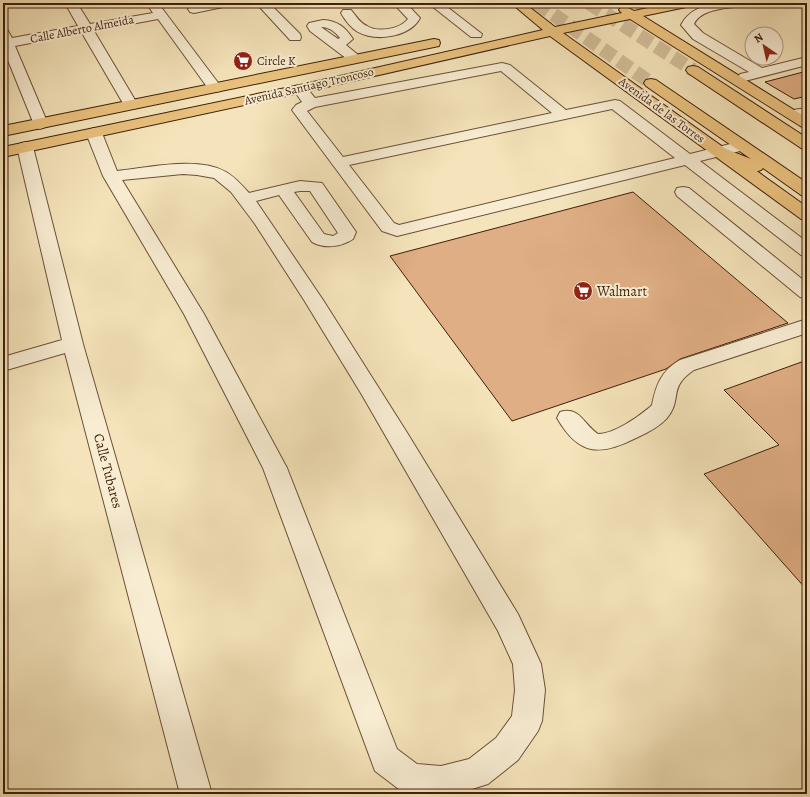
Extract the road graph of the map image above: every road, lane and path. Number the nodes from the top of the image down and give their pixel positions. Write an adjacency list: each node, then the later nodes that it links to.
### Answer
1 (71, 3): 20 (street)
2 (152, 3): 16 (street)
3 (224, 3): 14 (street)
4 (262, 3): 23 (street)
5 (399, 3): 15 (street)
6 (434, 3): 21 (street)
7 (518, 3): 19 (main road, Avenida de las Torres); 19 (main road)
8 (687, 3): 17 (main road)
9 (693, 3): 29 (main road)
10 (734, 3): 36 (street)
11 (804, 3): 13 (street)
12 (617, 4): 17 (main road)
13 (807, 5)
14 (194, 9)
15 (346, 13)
16 (161, 15): 20 (street, Calle Alberto Almeida); 40 (street)
17 (631, 15): 22 (main road, Avenida Santiago Troncoso); 29 (main road)
18 (557, 17): 19 (main road)
19 (540, 21): 22 (main road, Avenida de las Torres)
20 (87, 28): 25 (street, Calle Alberto Almeida); 44 (street)
21 (482, 32): 24 (main road)
22 (553, 32): 27 (main road, Avenida Santiago Troncoso); 30 (main road, Avenida de las Torres)
23 (295, 37)
24 (461, 37)
25 (4, 40): 48 (street)
26 (447, 40): 31 (main road, Avenida Santiago Troncoso)
27 (499, 43): 30 (main road); 32 (main road, Avenida Santiago Troncoso)
28 (335, 44): 31 (street)
29 (689, 51): 38 (main road)
30 (586, 55): 56 (main road, Avenida de las Torres)
31 (356, 59): 35 (main road, Avenida Santiago Troncoso)
32 (427, 60): 37 (street); 41 (main road, Avenida Santiago Troncoso)
33 (807, 61): 36 (street)
34 (693, 70): 52 (main road)
35 (290, 73): 40 (main road, Avenida Santiago Troncoso); 41 (main road)
36 (760, 73): 38 (street)
37 (447, 77): 43 (street); 46 (street)
38 (736, 79): 47 (main road)
39 (651, 83): 53 (main road, Avenida de las Torres)
40 (215, 88): 42 (main road, Avenida Santiago Troncoso)
41 (300, 89): 43 (street); 51 (main road, Avenida Santiago Troncoso)
42 (187, 93): 44 (main road, Avenida Santiago Troncoso); 51 (main road)
43 (311, 103): 58 (street)
44 (131, 105): 48 (main road, Avenida Santiago Troncoso)
45 (807, 112): 47 (street)
46 (562, 114): 57 (street); 58 (street)
47 (791, 114): 49 (main road)
48 (40, 124): 50 (main road, Avenida Santiago Troncoso)
49 (807, 124)
50 (3, 131)
51 (94, 133): 54 (main road, Avenida Santiago Troncoso); 59 (street)
52 (807, 145)
53 (742, 146): 56 (street); 60 (main road, Avenida de las Torres)
54 (26, 147): 55 (main road, Avenida Santiago Troncoso); 68 (street, Calle Tubares)
55 (3, 152)
56 (720, 152): 57 (street); 60 (main road); 64 (main road, Avenida de las Torres)
57 (687, 159): 58 (street); 65 (street)
58 (338, 163)
59 (111, 176): 63 (street); 63 (street)
60 (802, 188)
61 (284, 190): 63 (street)
62 (682, 192): 66 (street)
63 (244, 199)
64 (807, 215)
65 (807, 251)
66 (807, 293)
67 (807, 326): 70 (street)
68 (73, 344): 69 (street); 71 (street, Calle Tubares)
69 (3, 364)
70 (568, 418)
71 (196, 794)

